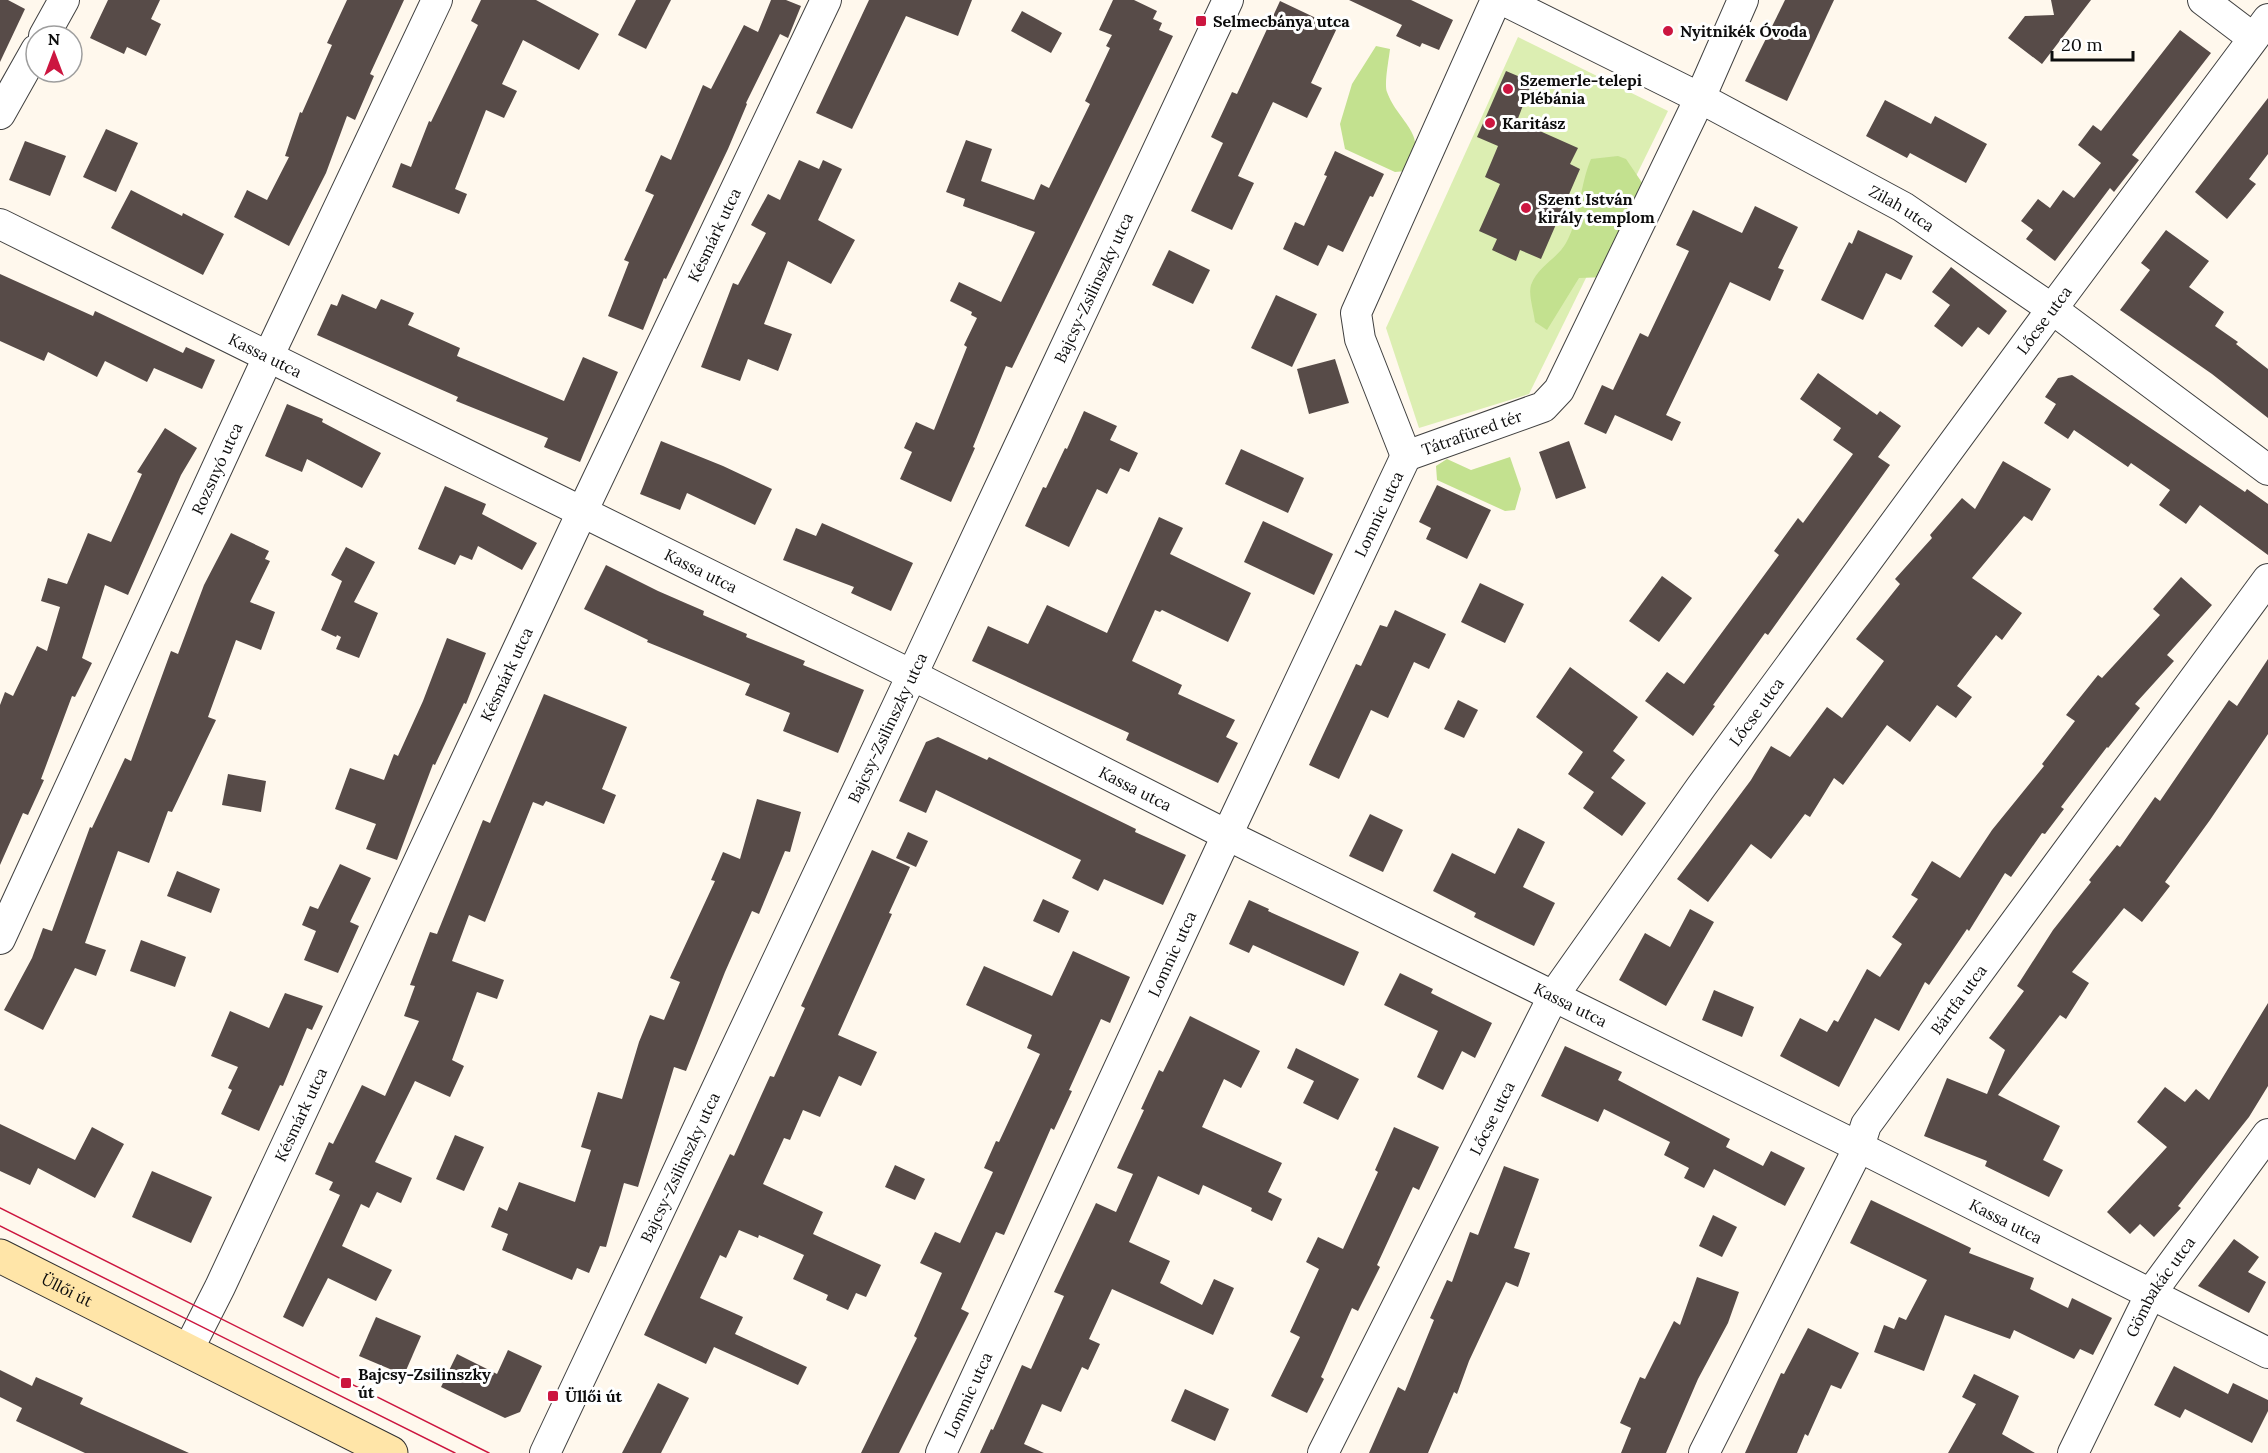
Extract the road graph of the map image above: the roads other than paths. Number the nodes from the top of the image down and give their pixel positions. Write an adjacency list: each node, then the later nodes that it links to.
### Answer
1 (64, 0): 9 (street)
2 (437, 0): 16 (street, Rozsnyó utca)
3 (826, 0): 19 (street, Késmárk utca)
4 (1228, 0): 21 (street, Bajcsy-Zsilinszky utca)
5 (1496, 0): 17 (street, Tátrafüred tér)
6 (1503, 0): 12 (street, Zilah utca)
7 (1743, 0): 12 (street, Tátrafüred tér)
8 (2203, 0): 10 (street)
9 (51, 24)
10 (2260, 29): 15 (street, Lőcse utca)
11 (24, 71): 13 (street)
12 (1700, 98): 15 (street, Zilah utca); 17 (street, Tátrafüred tér)
13 (0, 114)
14 (0, 224): 16 (street, Kassa utca)
15 (2052, 309): 18 (street, Zilah utca); 24 (street, Lőcse utca)
16 (269, 355): 19 (street, Kassa utca); 23 (street, Rozsnyó utca)
17 (1406, 456): 22 (street, Lomnic utca)
18 (2268, 470)
19 (582, 512): 21 (street, Kassa utca); 29 (street, Késmárk utca)
20 (2268, 579): 26 (street, Bártfa utca)
21 (912, 675): 22 (street, Kassa utca); 32 (street, Bajcsy-Zsilinszky utca)
22 (1227, 835): 24 (street, Kassa utca); 33 (street, Lomnic utca)
23 (0, 939)
24 (1554, 995): 26 (street, Kassa utca); 34 (street, Lőcse utca)
25 (2268, 1134): 28 (street, Gömbakác utca)
26 (1859, 1147): 28 (street, Kassa utca); 35 (street, Bártfa utca)
27 (0, 1256): 29 (main road, Üllői út)
28 (2151, 1293): 30 (street, Kassa utca); 36 (street, Gömbakác utca)
29 (188, 1350): 31 (main road, Üllői út)
30 (2268, 1353)
31 (391, 1453)
32 (545, 1453)
33 (941, 1453)
34 (1323, 1453)
35 (1704, 1453)
36 (2073, 1453)

